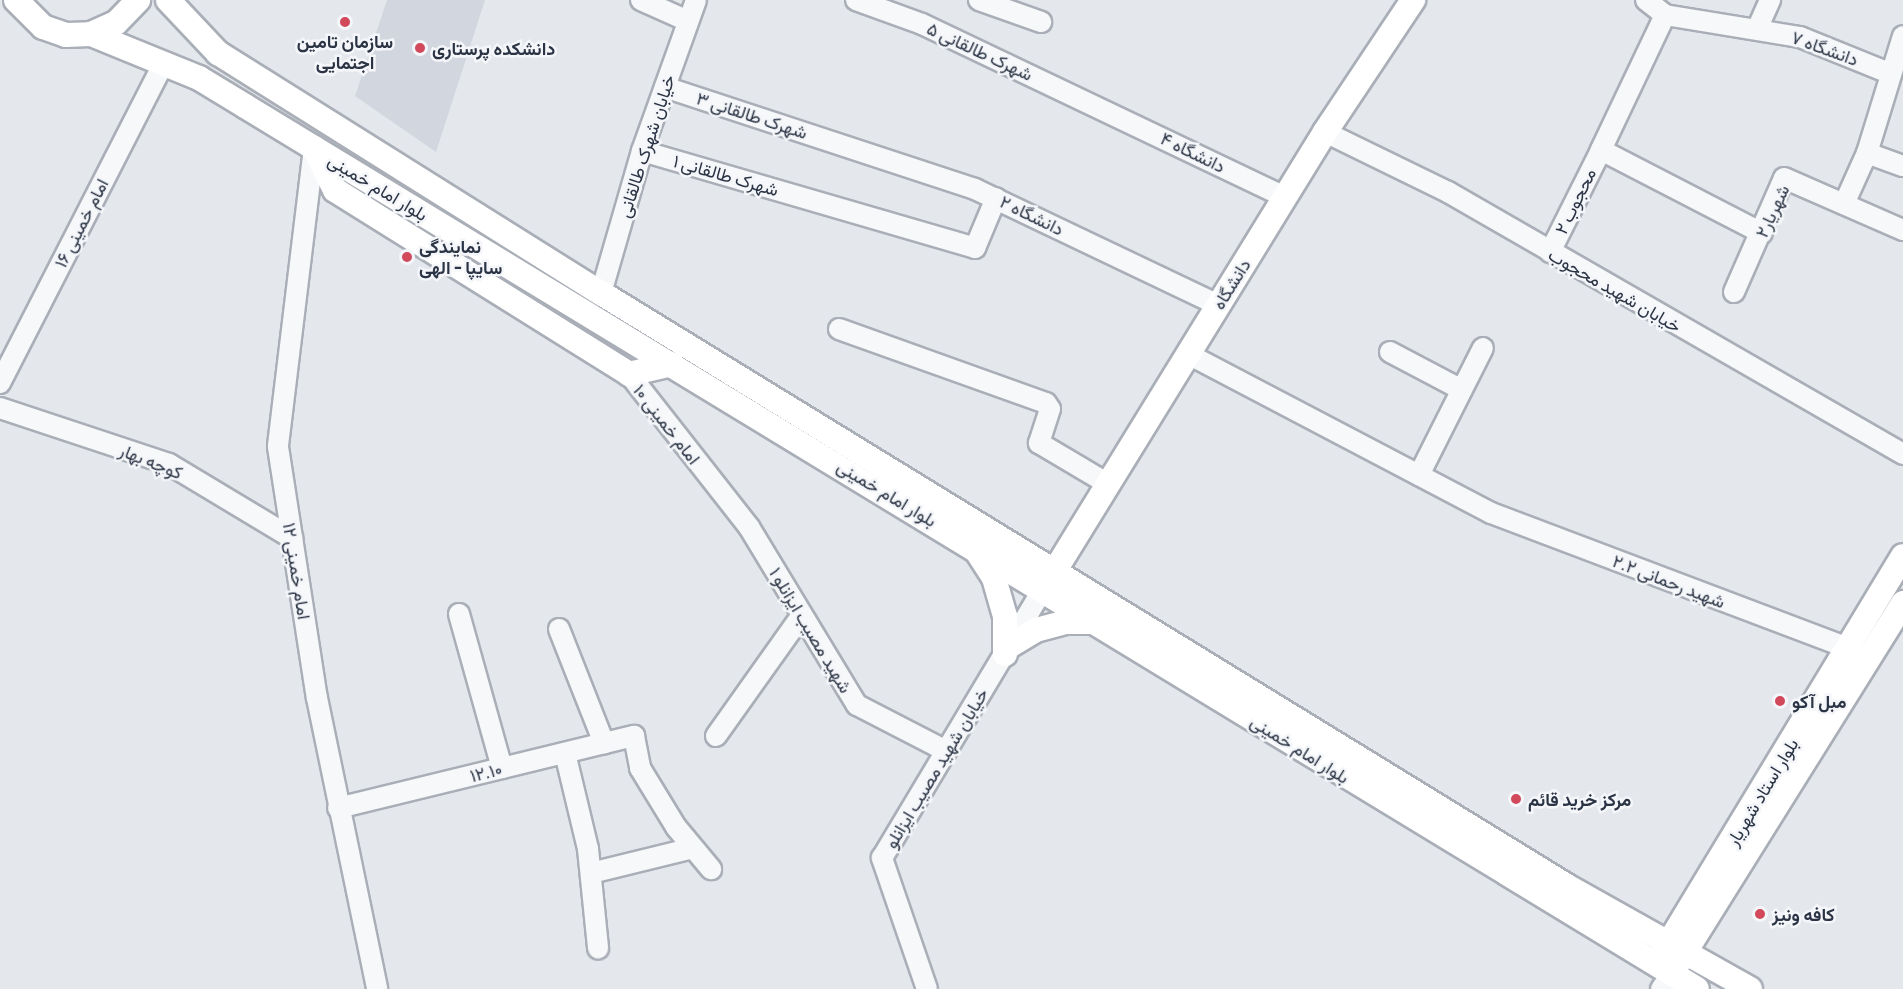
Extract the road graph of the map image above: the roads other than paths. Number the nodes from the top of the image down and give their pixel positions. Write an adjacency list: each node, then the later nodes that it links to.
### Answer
1 (16, 0): 15 (main road, بلوار امام خمینی)
2 (138, 0): 15 (main road)
3 (168, 0): 35 (main road, بلوار امام خمینی)
4 (641, 0): 12 (street)
5 (696, 0): 12 (street, خیابان شهرک طالقانی)
6 (856, 0): 20 (street, شهرک طالقانی ۵)
7 (979, 0): 13 (street)
8 (1413, 0): 21 (main road, دانشگاه)
9 (1646, 0): 11 (street)
10 (1770, 0): 14 (street)
11 (1665, 15): 14 (street, دانشگاه ۷); 24 (street, محجوب ۲)
12 (688, 21): 19 (street, خیابان شهرک طالقانی)
13 (1041, 22)
14 (1758, 27): 18 (street, دانشگاه ۷)
15 (90, 34): 17 (main road, بلوار امام خمینی)
16 (1903, 36): 18 (street)
17 (163, 64): 23 (main road, بلوار امام خمینی); 45 (street, امام خمینی ۱۶)
18 (1889, 73): 26 (street)
19 (665, 87): 22 (street, شهرک طالقانی ۳); 25 (street, خیابان شهرک طالقانی)
20 (1101, 107): 28 (street, دانشگاه ۴)
21 (1325, 132): 28 (main road, دانشگاه); 33 (street, خیابان شهید محجوب)
22 (839, 144): 29 (street, دانشگاه ۲)
23 (314, 148): 37 (main road, بلوار امام خمینی); 38 (main road); 52 (street, امام خمینی ۱۲)
24 (1601, 150): 32 (street); 33 (street, محجوب ۲)
25 (642, 151): 29 (street, شهرک طالقانی ۱); 35 (street, خیابان شهرک طالقانی)
26 (1867, 153): 27 (street); 30 (street)
27 (1903, 166)
28 (1285, 197): 36 (main road, دانشگاه)
29 (996, 198): 36 (street, دانشگاه ۲)
30 (1844, 204): 31 (street, شهریار۲); 32 (street, شهریار۲)
31 (1903, 230)
32 (1762, 233): 34 (street, شهریار۲)
33 (1550, 252): 48 (street, خیابان شهید محجوب)
34 (1734, 292)
35 (601, 293): 37 (main road); 55 (main road, بلوار امام خمینی)
36 (1218, 305): 42 (main road, دانشگاه)
37 (581, 310): 38 (main road); 43 (main road, بلوار امام خمینی)
38 (557, 329): 44 (main road)
39 (839, 329): 51 (street)
40 (1483, 348): 46 (street)
41 (1390, 352): 46 (street)
42 (1188, 354): 50 (street, شهید رحمانی ۲.۲); 51 (main road, دانشگاه)
43 (672, 364): 44 (main road); 53 (main road, بلوار امام خمینی)
44 (628, 374): 49 (street, امام خمینی ۱۰)
45 (0, 382)
46 (1462, 390): 50 (street)
47 (0, 408): 52 (street, کوچه بهار)
48 (1903, 454)
49 (706, 473): 58 (street, شهید مصیب ایزانلو ۱)
50 (1419, 475): 61 (street, شهید رحمانی ۲.۲)
51 (1108, 484): 55 (main road, دانشگاه)
52 (292, 538): 68 (street, امام خمینی ۱۲)
53 (973, 546): 55 (main road, بلوار امام خمینی); 62 (main road)
54 (1903, 556): 61 (main road, بلوار استاد شهریار)
55 (1049, 580): 59 (main road, بلوار امام خمینی); 62 (street, خیابان شهید مصیب ایزانلو); 72 (main road, بلوار امام خمینی)
56 (1903, 603): 72 (main road, بلوار استاد شهریار)
57 (459, 614): 67 (street)
58 (802, 615): 63 (street); 65 (street, شهید مصیب ایزانلو ۱)
59 (1096, 622): 62 (main road); 74 (main road, بلوار امام خمینی)
60 (559, 629): 64 (street)
61 (1848, 648): 72 (main road, بلوار استاد شهریار)
62 (1008, 650): 65 (street, خیابان شهید مصیب ایزانلو)
63 (716, 736)
64 (604, 743): 66 (street, ۱۲.۱۰); 69 (street, ۱۲.۱۰)
65 (946, 751): 76 (street, خیابان شهید مصیب ایزانلو)
66 (565, 753): 67 (street, ۱۲.۱۰); 71 (street)
67 (502, 768): 68 (street, ۱۲.۱۰)
68 (338, 808): 75 (street, امام خمینی ۱۲)
69 (693, 848): 70 (street); 71 (street)
70 (711, 869)
71 (591, 873): 73 (street)
72 (1677, 947): 74 (main road, بلوار استاد شهریار); 78 (main road, بلوار امام خمینی)
73 (597, 948)
74 (1663, 976): 77 (main road, بلوار امام خمینی)
75 (377, 989)
76 (927, 989)
77 (1697, 989)
78 (1750, 989)

